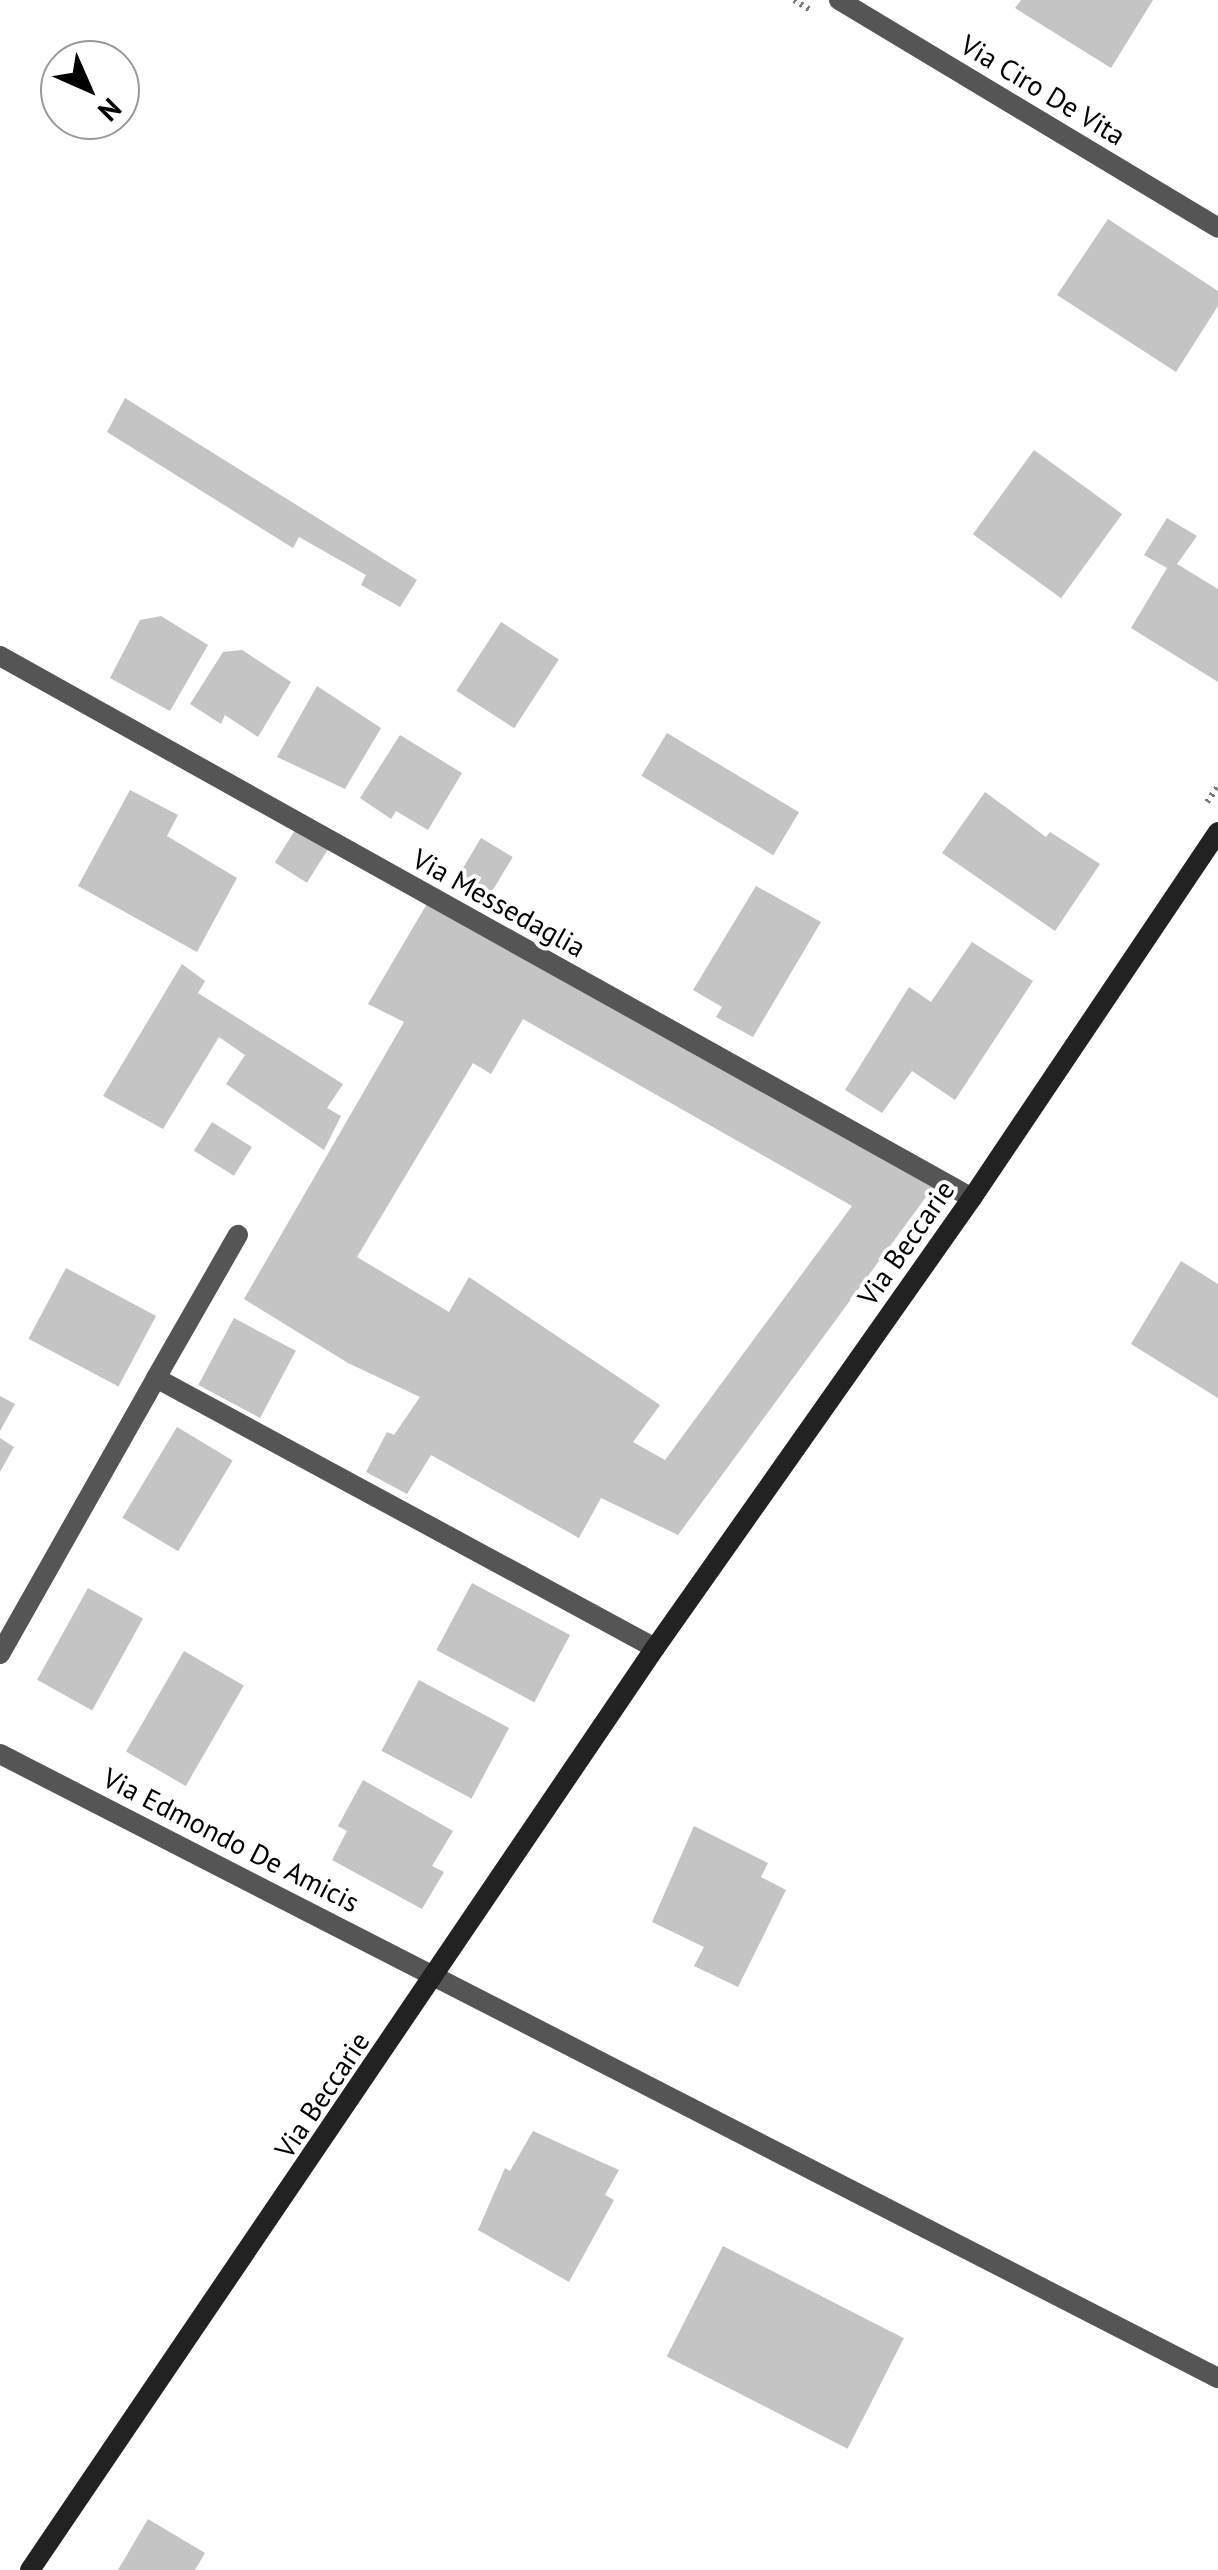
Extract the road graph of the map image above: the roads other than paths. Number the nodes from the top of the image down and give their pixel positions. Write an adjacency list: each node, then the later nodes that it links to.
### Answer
1 (838, 0): 2 (street, Via Ciro De Vita)
2 (1218, 228)
3 (0, 656): 5 (street, Via Messedaglia)
4 (1218, 832): 5 (main road, Via Beccarie)
5 (972, 1198): 8 (main road, Via Beccarie)
6 (238, 1234): 7 (street)
7 (156, 1378): 8 (street); 9 (street)
8 (654, 1648): 11 (main road, Via Beccarie)
9 (0, 1654)
10 (0, 1754): 11 (street, Via Edmondo De Amicis)
11 (437, 1974): 12 (street, Via Edmondo De Amicis); 13 (main road, Via Beccarie)
12 (1218, 2378)
13 (30, 2570)

